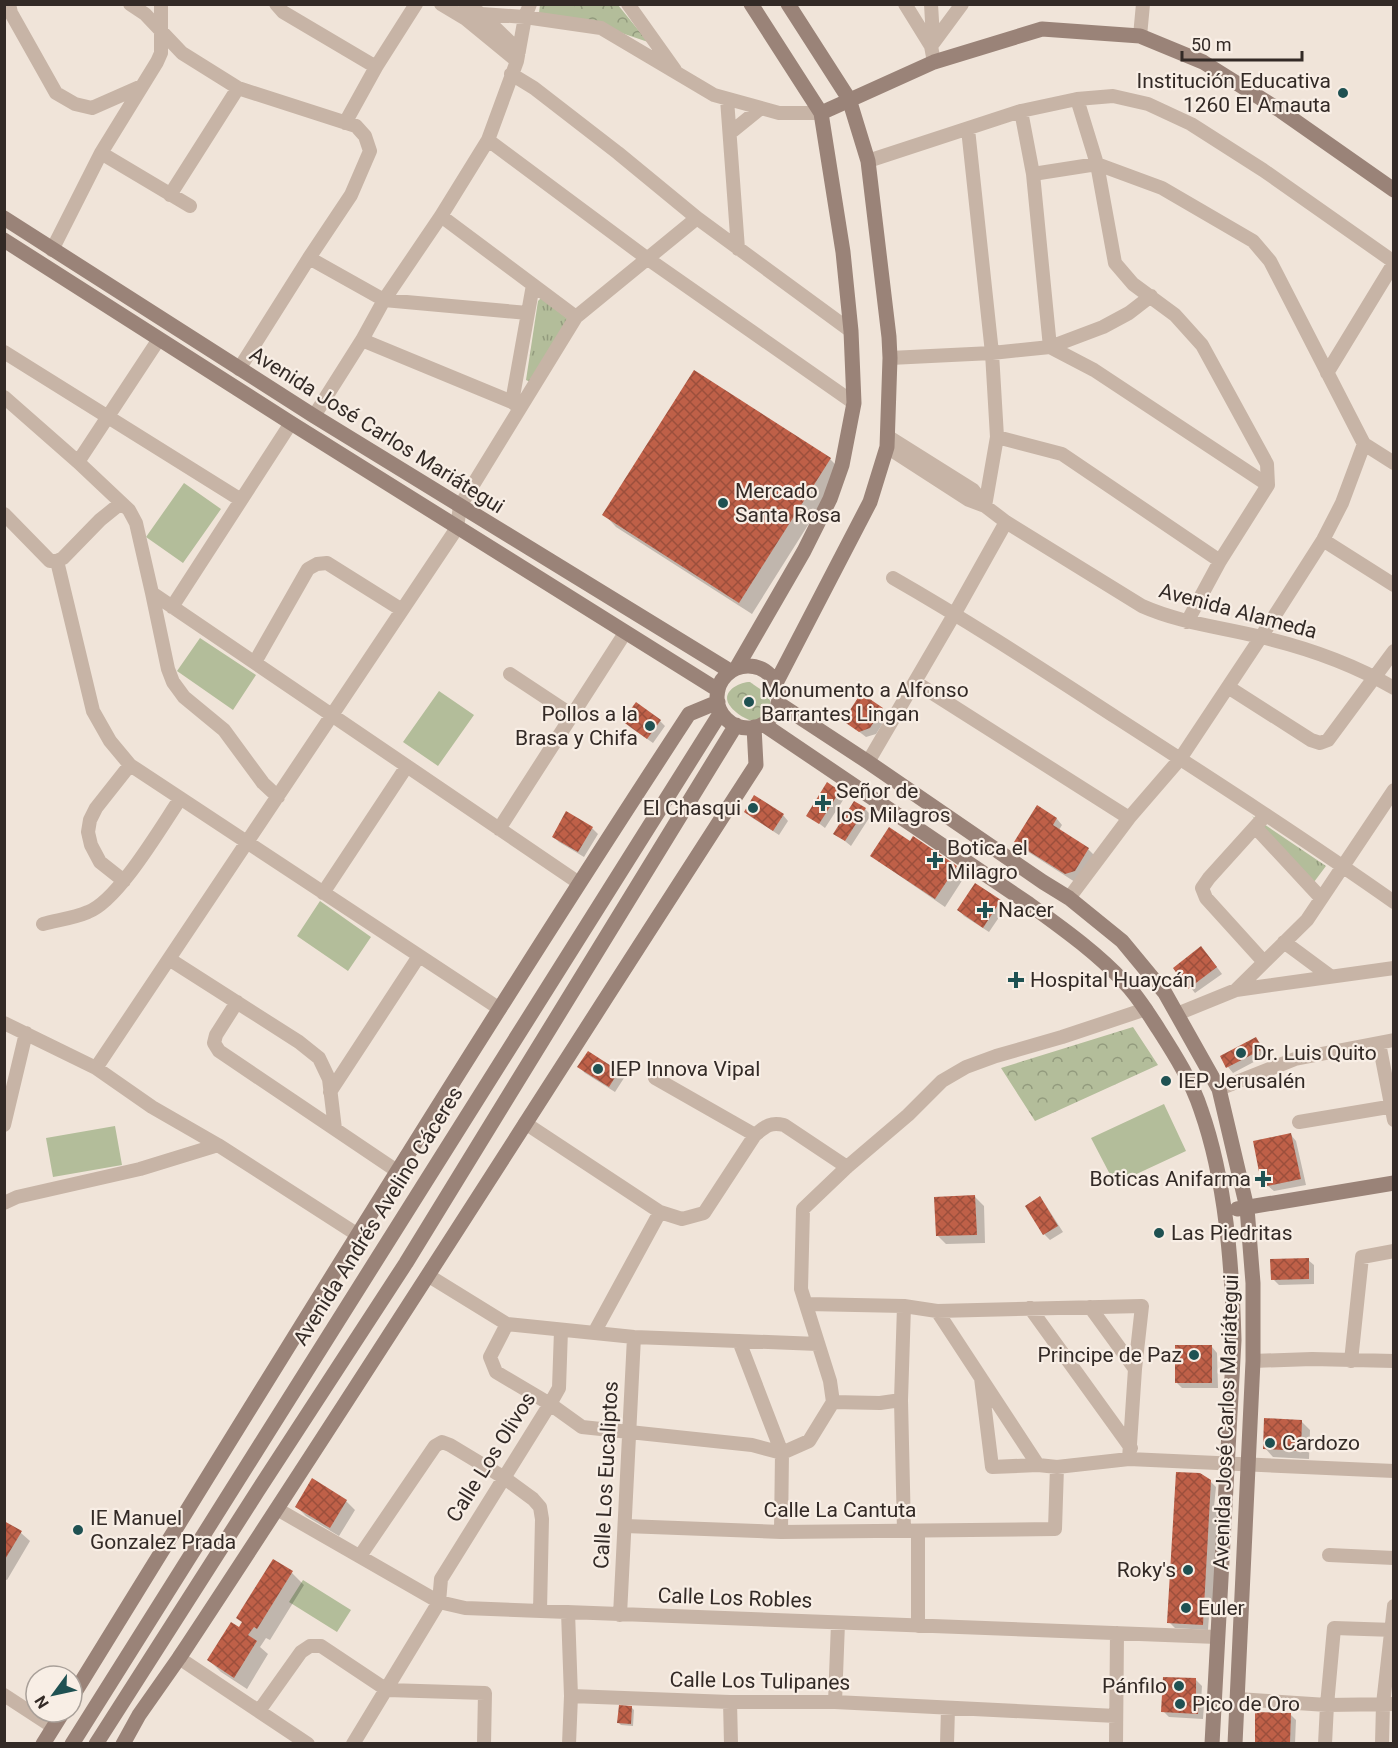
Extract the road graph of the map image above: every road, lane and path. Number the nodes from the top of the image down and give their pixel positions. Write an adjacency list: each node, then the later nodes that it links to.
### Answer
1 (130, 4): 17 (street)
2 (161, 4): 17 (street)
3 (276, 4): 22 (street)
4 (416, 4): 22 (street)
5 (441, 4): 20 (street)
6 (465, 4): 16 (street)
7 (628, 4): 24 (street)
8 (751, 4): 32 (street)
9 (788, 4): 28 (street)
10 (905, 4): 19 (street)
11 (931, 4): 19 (street)
12 (1143, 4): 18 (street)
13 (6, 5): 25 (street)
14 (965, 6): 19 (street)
15 (528, 11): 16 (street); 20 (street); 24 (street)
16 (481, 14): 20 (street)
17 (161, 32): 25 (street); 26 (street)
18 (1140, 36): 21 (street); 41 (street)
19 (932, 46): 21 (street)
20 (518, 56): 23 (street)
21 (934, 62): 28 (street)
22 (376, 67): 33 (street)
23 (511, 74): 36 (street); 46 (street)
24 (678, 74): 27 (street)
25 (142, 86): 37 (street)
26 (238, 88): 33 (street); 42 (street)
27 (727, 99): 30 (street); 35 (street)
28 (849, 99): 32 (street); 38 (street)
29 (1077, 99): 31 (street); 39 (street); 52 (street)
30 (761, 108): 32 (street); 35 (street)
31 (1021, 111): 34 (street); 40 (street)
32 (821, 113): 58 (street)
33 (345, 123): 50 (street)
34 (968, 129): 38 (street); 63 (street)
35 (730, 133): 48 (street)
36 (488, 140): 44 (street); 51 (street)
37 (101, 153): 42 (street); 49 (street)
38 (867, 161): 64 (street)
39 (1097, 164): 40 (street); 54 (street); 66 (street)
40 (1033, 174): 61 (street)
41 (1394, 190)
42 (170, 195): 43 (street)
43 (190, 206)
44 (441, 216): 53 (street); 55 (street)
45 (4, 218): 49 (street, Avenida José Carlos Mariátegui)
46 (698, 218): 48 (street); 51 (street)
47 (4, 240): 59 (street, Avenida José Carlos Mariátegui)
48 (738, 249): 58 (street)
49 (52, 250): 65 (street, Avenida José Carlos Mariátegui)
50 (309, 258): 55 (street); 65 (street)
51 (648, 259): 57 (street); 68 (street)
52 (1394, 262): 66 (street)
53 (533, 285): 56 (street); 57 (street)
54 (1151, 296): 61 (street); 78 (street)
55 (384, 300): 56 (street); 60 (street)
56 (528, 313): 69 (street)
57 (576, 317): 69 (street)
58 (850, 331): 68 (street)
59 (159, 339): 70 (street); 72 (street, Avenida José Carlos Mariátegui)
60 (362, 340): 69 (street); 71 (street)
61 (1050, 347): 63 (street); 78 (street)
62 (4, 352): 70 (street)
63 (992, 353): 64 (street); 73 (street)
64 (890, 358): 74 (street)
65 (239, 369): 71 (street, Avenida José Carlos Mariátegui)
66 (1327, 373): 75 (street)
67 (4, 397): 76 (street)
68 (854, 403): 100 (street)
69 (516, 405): 81 (street)
70 (108, 417): 76 (street); 79 (street)
71 (314, 417): 81 (street, Avenida José Carlos Mariátegui)
72 (291, 423): 79 (street); 85 (street, Avenida José Carlos Mariátegui)
73 (997, 437): 82 (street); 88 (street)
74 (887, 442): 82 (street, Avenida Alameda); 104 (street)
75 (1364, 444): 77 (street); 86 (street)
76 (78, 462): 80 (street)
77 (1394, 463)
78 (1268, 485): 88 (street)
79 (241, 500): 92 (street)
80 (121, 503): 87 (street); 91 (street)
81 (460, 506): 85 (street); 100 (street, Avenida José Carlos Mariátegui)
82 (985, 506): 84 (street, Avenida Alameda)
83 (4, 514): 87 (street)
84 (1006, 522): 94 (street); 95 (street, Avenida Alameda)
85 (457, 528): 93 (street); 96 (street, Avenida José Carlos Mariátegui)
86 (1323, 540): 90 (street); 97 (street)
87 (57, 561): 115 (street)
88 (1220, 561): 95 (street)
89 (893, 578): 94 (street)
90 (1394, 585)
91 (152, 593): 92 (street); 118 (street)
92 (172, 607): 99 (street)
93 (402, 610): 99 (street); 109 (street)
94 (955, 613): 103 (street); 113 (street)
95 (1187, 622): 97 (street, Avenida Alameda)
96 (625, 633): 107 (street, Avenida José Carlos Mariátegui); 110 (street)
97 (1261, 637): 102 (street, Avenida Alameda); 105 (street)
98 (1394, 651): 102 (street)
99 (255, 662): 109 (street)
100 (734, 669): 104 (street); 107 (street)
101 (510, 674): 110 (street)
102 (1374, 676): 105 (street); 106 (street, Avenida Alameda)
103 (915, 682): 114 (street); 121 (street)
104 (776, 683): 108 (street)
105 (1228, 687): 113 (street)
106 (1394, 688)
107 (719, 701): 111 (street); 128 (street, Avenida Andrés Avelino Cáceres); 233 (street, Avenida Andrés Avelino Cáceres)
108 (778, 703): 112 (street); 114 (street, Avenida José Carlos Mariátegui)
109 (332, 715): 116 (street); 118 (street)
110 (572, 715): 123 (street)
111 (736, 725): 112 (street); 234 (street)
112 (759, 725): 133 (street, Avenida José Carlos Mariátegui); 156 (street)
113 (1180, 759): 120 (street); 121 (street)
114 (868, 762): 127 (street, Avenida José Carlos Mariátegui)
115 (130, 765): 119 (street); 126 (street)
116 (407, 766): 123 (street); 129 (street)
117 (1393, 791): 125 (street)
118 (278, 797): 124 (street)
119 (180, 799): 124 (street); 126 (street)
120 (1265, 816): 122 (street); 125 (street)
121 (1129, 818): 130 (street)
122 (1256, 828): 131 (street); 138 (street)
123 (499, 829): 128 (street)
124 (247, 843): 129 (street); 137 (street)
125 (1343, 866): 131 (street); 132 (street)
126 (124, 881): 134 (street)
127 (1043, 882): 130 (street, Avenida José Carlos Mariátegui); 133 (street)
128 (579, 883): 143 (street, Avenida Andrés Avelino Cáceres)
129 (324, 893): 136 (street)
130 (1069, 898): 145 (street, Avenida José Carlos Mariátegui)
131 (1321, 898): 135 (street)
132 (1394, 902)
133 (1029, 904): 144 (street, Avenida José Carlos Mariátegui)
134 (43, 924)
135 (1284, 942): 138 (street); 140 (street)
136 (419, 956): 143 (street); 153 (street)
137 (169, 958): 142 (street); 150 (street)
138 (1264, 962): 141 (street)
139 (1394, 968): 140 (street)
140 (1330, 975): 141 (street)
141 (1236, 990): 145 (street)
142 (237, 1002): 153 (street); 158 (street)
143 (500, 1009): 162 (street, Avenida Andrés Avelino Cáceres)
144 (1146, 1009): 161 (street); 166 (street, Avenida José Carlos Mariátegui)
145 (1177, 1014): 152 (street, Avenida José Carlos Mariátegui)
146 (4, 1023): 147 (street)
147 (26, 1033): 150 (street); 157 (street)
148 (1394, 1040): 149 (street)
149 (1379, 1042): 152 (street); 154 (street)
150 (96, 1068): 160 (street)
151 (655, 1078): 159 (street)
152 (1219, 1089): 165 (street, Avenida José Carlos Mariátegui)
153 (330, 1092): 158 (street)
154 (1393, 1111): 155 (street)
155 (1299, 1122)
156 (525, 1123): 167 (street); 170 (street)
157 (4, 1125)
158 (335, 1129): 162 (street)
159 (755, 1135): 161 (street); 167 (street)
160 (218, 1145): 164 (street); 168 (street)
161 (847, 1167): 171 (street)
162 (397, 1171): 168 (street, Avenida Andrés Avelino Cáceres)
163 (1394, 1182): 165 (street)
164 (4, 1203)
165 (1247, 1208): 166 (street); 182 (street, Avenida José Carlos Mariátegui)
166 (1224, 1211): 193 (street, Avenida José Carlos Mariátegui)
167 (660, 1212): 178 (street)
168 (358, 1235): 218 (street, Avenida Andrés Avelino Cáceres)
169 (1394, 1251): 183 (street)
170 (429, 1276): 176 (street); 199 (street)
171 (807, 1304): 172 (street); 181 (street)
172 (904, 1306): 175 (street); 187 (street)
173 (1090, 1307): 174 (street); 185 (street); 185 (street)
174 (1030, 1308): 175 (street); 192 (street)
175 (937, 1311): 186 (street)
176 (507, 1324): 177 (street); 189 (street)
177 (561, 1330): 178 (street); 189 (street, Calle Los Olivos)
178 (594, 1333): 179 (street)
179 (634, 1336): 180 (street); 190 (street, Calle Los Eucaliptos)
180 (739, 1341): 181 (street); 191 (street)
181 (818, 1344): 188 (street)
182 (1253, 1361): 183 (street); 194 (street, Avenida José Carlos Mariátegui)
183 (1351, 1361): 184 (street)
184 (1394, 1361)
185 (1135, 1369): 192 (street)
186 (981, 1377): 195 (street); 195 (street)
187 (901, 1400): 188 (street); 201 (street)
188 (833, 1402): 191 (street)
189 (550, 1404): 190 (street); 198 (street, Calle Los Olivos)
190 (629, 1432): 191 (street); 200 (street, Calle Los Eucaliptos)
191 (782, 1453): 203 (street)
192 (1130, 1453): 193 (street); 196 (street)
193 (1226, 1462): 194 (street); 216 (street, Avenida José Carlos Mariátegui)
194 (1247, 1464): 197 (street); 222 (street, Avenida José Carlos Mariátegui)
195 (1038, 1465): 196 (street)
196 (1057, 1467): 202 (street, Calle La Cantuta)
197 (1394, 1471)
198 (503, 1477): 205 (street); 207 (street, Calle Los Olivos); 209 (street)
199 (278, 1509): 205 (street, Calle Los Robles); 217 (street)
200 (625, 1526): 203 (street, Calle La Cantuta); 211 (street, Calle Los Eucaliptos)
201 (904, 1531): 202 (street, Calle La Cantuta); 203 (street, Calle La Cantuta)
202 (918, 1531): 213 (street)
203 (782, 1532)
204 (1329, 1555): 206 (street)
205 (360, 1557): 207 (street, Calle Los Robles)
206 (1394, 1558)
207 (439, 1602): 209 (street, Calle Los Robles); 219 (street, Calle Los Olivos)
208 (1394, 1606): 214 (street)
209 (540, 1611): 210 (street, Calle Los Robles)
210 (568, 1612): 211 (street, Calle Los Robles); 221 (street)
211 (620, 1615): 212 (street, Calle Los Robles)
212 (838, 1623): 213 (street, Calle Los Robles); 224 (street)
213 (918, 1626): 215 (street, Calle Los Robles)
214 (1393, 1630): 225 (street); 226 (street)
215 (1117, 1633): 216 (street, Calle Los Robles); 229 (street)
216 (1217, 1637): 243 (street, Avenida José Carlos Mariátegui)
217 (179, 1659): 228 (street); 235 (street)
218 (84, 1678)
219 (387, 1690): 228 (street); 237 (street, Calle Los Olivos); 238 (street)
220 (4, 1695): 231 (street)
221 (571, 1696): 223 (street, Calle Los Tulipanes); 239 (street)
222 (1238, 1699): 226 (street); 244 (street, Avenida José Carlos Mariátegui)
223 (730, 1702): 224 (street, Calle Los Tulipanes); 240 (street)
224 (835, 1702): 227 (street, Calle Los Tulipanes)
225 (1388, 1704): 226 (street); 246 (street)
226 (1327, 1705): 245 (street)
227 (948, 1708): 229 (street, Calle Los Tulipanes); 241 (street)
228 (259, 1711): 236 (street)
229 (1116, 1716): 242 (street)
230 (56, 1724): 231 (street)
231 (54, 1727): 232 (street)
232 (43, 1743)
233 (72, 1743)
234 (96, 1743)
235 (123, 1743)
236 (308, 1743)
237 (353, 1743)
238 (484, 1743)
239 (569, 1743)
240 (731, 1743)
241 (946, 1743)
242 (1116, 1743)
243 (1212, 1743)
244 (1235, 1743)
245 (1325, 1743)
246 (1382, 1743)

